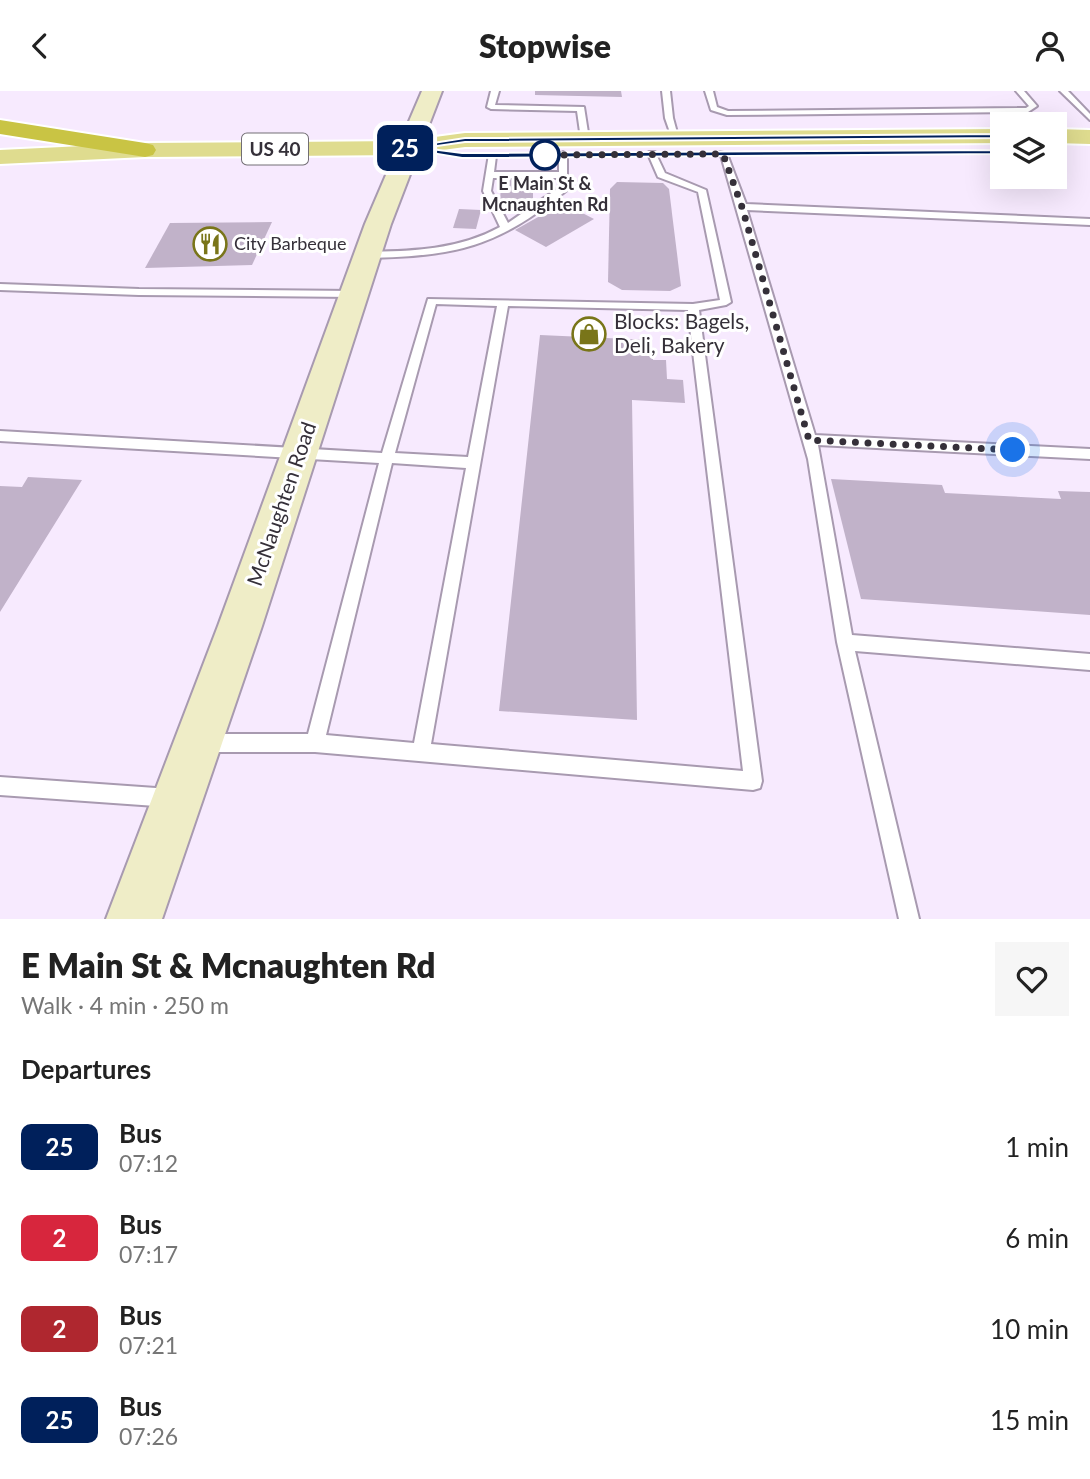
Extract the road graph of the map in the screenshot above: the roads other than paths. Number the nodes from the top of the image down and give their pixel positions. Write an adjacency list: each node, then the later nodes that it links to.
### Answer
1 (432, 91): 15 (street, McNaughten Road)
2 (495, 91): 13 (lane)
3 (666, 91): 12 (lane)
4 (709, 91): 5 (lane)
5 (1020, 91)
6 (1064, 91): 7 (lane)
7 (1090, 118)
8 (0, 127): 16 (highway)
9 (990, 136): 12 (main road, US 40)
10 (1067, 136): 11 (main road)
11 (1090, 137)
12 (676, 138): 13 (main road, US 40)
13 (585, 139): 15 (main road, US 40)
14 (0, 142): 16 (main road, US 40)
15 (405, 148): 16 (main road, US 40); 23 (main road, US 40); 28 (street, McNaughten Road)
16 (145, 150): 22 (main road, US 40)
17 (990, 151): 20 (main road, US 40)
18 (1067, 151): 19 (main road)
19 (1090, 151)
20 (723, 154): 21 (main road, US 40); 25 (lane)
21 (652, 155): 24 (main road, US 40); 32 (lane)
22 (0, 157)
23 (491, 165): 24 (main road, US 40); 27 (lane)
24 (563, 165): 27 (lane)
25 (742, 207): 26 (lane); 34 (lane)
26 (1090, 222)
27 (505, 227): 28 (lane)
28 (366, 255): 30 (street, McNaughten Road)
29 (0, 287): 30 (lane)
30 (352, 294): 35 (street, McNaughten Road)
31 (503, 303): 32 (lane); 37 (lane); 38 (lane)
32 (693, 307): 43 (lane)
33 (0, 436): 35 (lane)
34 (809, 440): 36 (lane); 39 (lane)
35 (300, 451): 37 (lane); 41 (street, McNaughten Road)
36 (1090, 454)
37 (387, 458): 38 (lane); 42 (lane)
38 (474, 463): 43 (lane)
39 (845, 642): 40 (lane); 47 (lane)
40 (1090, 662)
41 (200, 743): 42 (lane); 45 (street, McNaughten Road)
42 (314, 743): 43 (lane)
43 (421, 752)
44 (0, 786): 45 (lane)
45 (179, 799): 46 (street, McNaughten Road)
46 (134, 919)
47 (909, 919)

